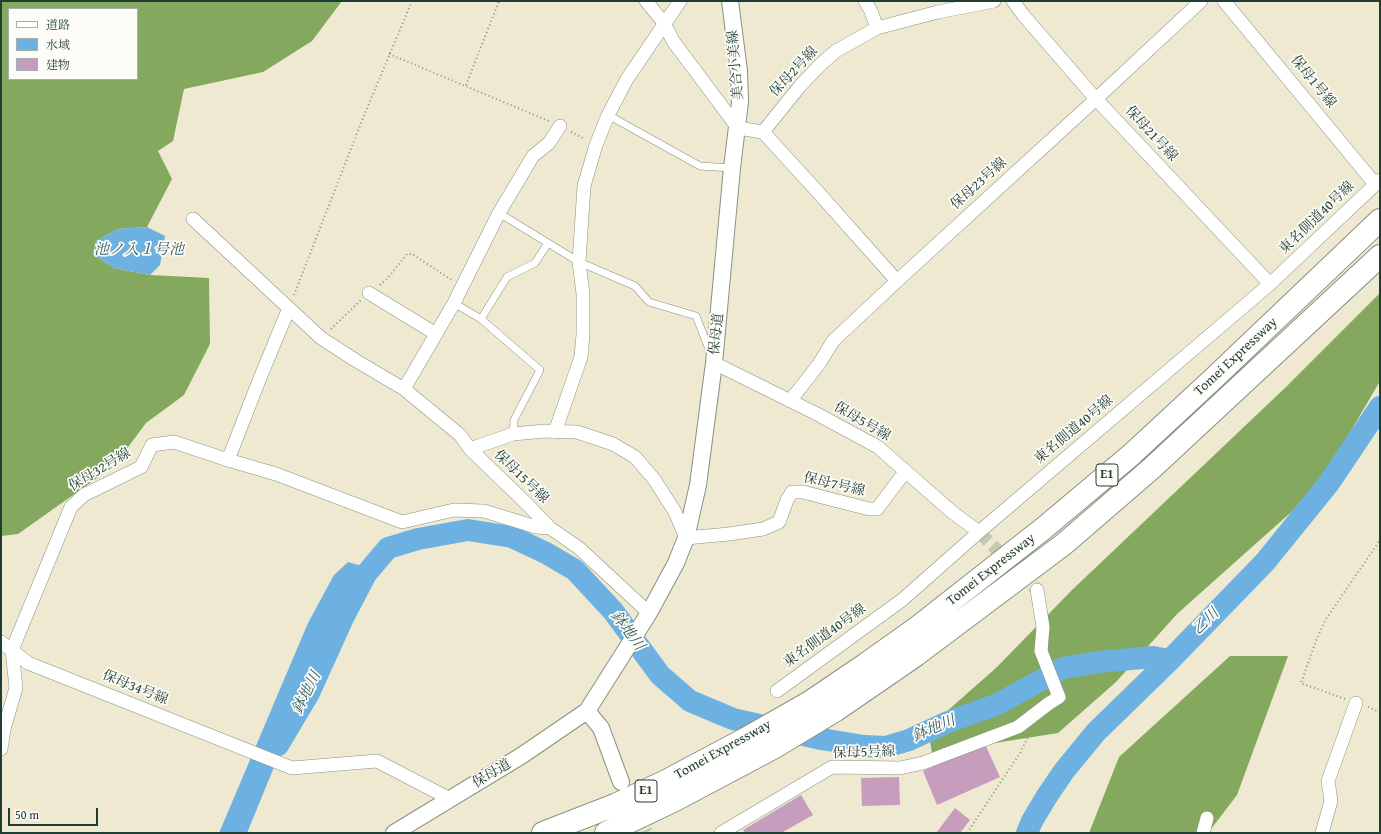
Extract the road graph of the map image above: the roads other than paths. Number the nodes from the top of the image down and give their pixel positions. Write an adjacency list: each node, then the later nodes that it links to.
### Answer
1 (646, 1): 9 (street)
2 (680, 1): 9 (street)
3 (730, 1): 14 (street, 美合小美線)
4 (865, 1): 10 (street)
5 (994, 1): 10 (street, 保母2号線)
6 (1014, 1): 11 (street, 保母21号線)
7 (1201, 1): 11 (street, 保母23号線)
8 (1224, 1): 17 (street, 保母1号線)
9 (664, 23): 12 (street); 14 (street)
10 (877, 28): 15 (street, 保母2号線)
11 (1096, 99): 24 (street, 保母23号線); 25 (street, 保母21号線)
12 (608, 115): 16 (lane); 23 (street)
13 (560, 126): 18 (street)
14 (738, 128): 15 (street); 16 (street, 保母道)
15 (763, 132): 24 (street)
16 (732, 168): 31 (street, 保母道)
17 (1378, 182): 25 (street, 東名側道40号線)
18 (499, 213): 21 (lane); 27 (street)
19 (193, 219): 28 (street, 保母15号線)
20 (1380, 220): 54 (highway, Tomei Expressway / E1)
21 (548, 243): 23 (lane); 29 (lane)
22 (1380, 256): 55 (highway, Tomei Expressway / E1)
23 (579, 262): 31 (lane); 34 (street)
24 (897, 280): 33 (street, 保母23号線)
25 (1270, 284): 40 (street, 東名側道40号線)
26 (369, 293): 30 (street)
27 (454, 303): 29 (lane); 30 (street)
28 (289, 308): 32 (street, 保母15号線); 37 (street)
29 (481, 319): 35 (lane)
30 (436, 334): 32 (street)
31 (714, 363): 33 (street, 保母5号線); 41 (street, 保母道)
32 (404, 389): 36 (street, 保母15号線)
33 (790, 401): 38 (street, 保母5号線)
34 (555, 432): 35 (street); 41 (street)
35 (513, 434): 36 (street)
36 (470, 449): 39 (street, 保母15号線)
37 (228, 460): 39 (street); 45 (street, 保母32号線)
38 (905, 472): 40 (street, 保母5号線); 41 (street, 保母7号線)
39 (550, 528): 43 (street)
40 (979, 532): 46 (street, 東名側道40号線)
41 (686, 538): 43 (street, 保母道)
42 (1037, 590): 56 (street, 保母5号線)
43 (645, 619): 48 (street, 保母道)
44 (1, 642): 45 (street)
45 (12, 650): 49 (street); 51 (street, 保母34号線)
46 (777, 691)
47 (1356, 703): 58 (street)
48 (587, 711): 50 (street); 51 (street, 保母道)
49 (1, 749)
50 (621, 782)
51 (450, 799): 53 (street, 保母道)
52 (1207, 818): 57 (street)
53 (394, 833)
54 (543, 833)
55 (606, 833)
56 (721, 833)
57 (1203, 833)
58 (1322, 833)

